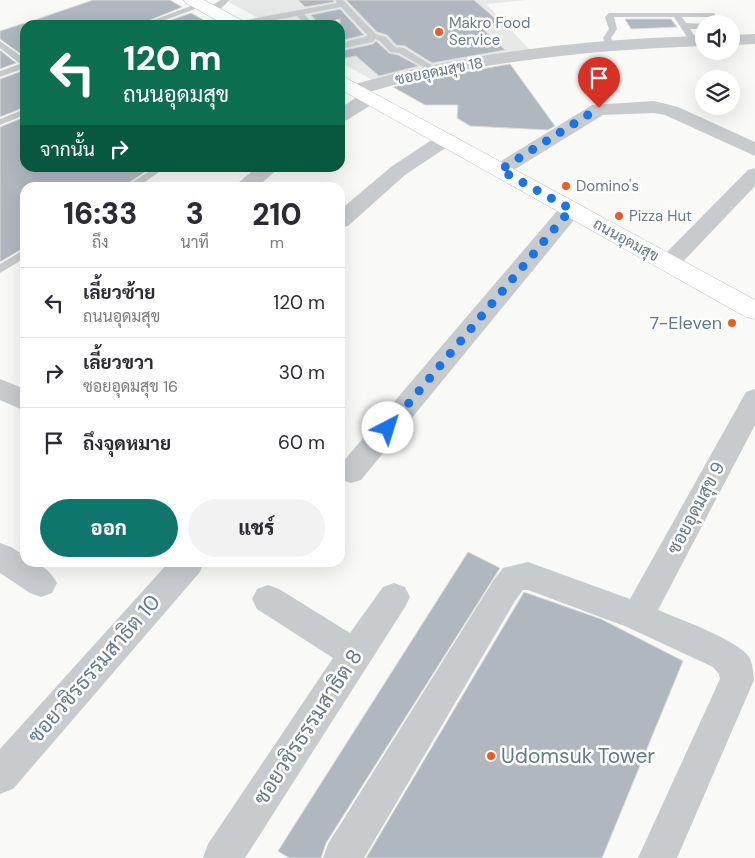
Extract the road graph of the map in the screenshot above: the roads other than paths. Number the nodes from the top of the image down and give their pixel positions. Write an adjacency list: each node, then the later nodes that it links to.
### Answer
1 (224, 0): 3 (lane)
2 (341, 2): 4 (lane); 12 (lane)
3 (201, 5): 6 (lane); 7 (main road)
4 (298, 12): 8 (lane); 9 (lane)
5 (695, 18): 10 (lane)
6 (158, 20)
7 (228, 20)
8 (260, 20)
9 (305, 20)
10 (680, 21): 11 (lane); 13 (lane); 19 (lane)
11 (695, 24)
12 (373, 36): 18 (lane); 22 (lane)
13 (695, 37)
14 (755, 39): 15 (street)
15 (740, 40)
16 (695, 41): 19 (street, ซอยอุดมสุข 18)
17 (0, 44): 20 (lane)
18 (345, 45)
19 (611, 46): 22 (street, ซอยอุดมสุข 18)
20 (20, 60)
21 (20, 66): 23 (lane)
22 (437, 71): 24 (street, ซอยอุดมสุข 18)
23 (0, 74)
24 (355, 90): 25 (street, ซอยอุดมสุข 18); 28 (main road, ถนนอุดมสุข)
25 (345, 107)
26 (20, 114): 27 (lane)
27 (0, 122)
28 (446, 140): 30 (main road, ถนนอุดมสุข); 37 (street)
29 (755, 150): 30 (street)
30 (500, 170): 36 (main road, ถนนอุดมสุข)
31 (154, 172): 34 (lane)
32 (263, 172): 35 (street)
33 (755, 174): 39 (street)
34 (138, 182)
35 (250, 182)
36 (571, 209): 39 (main road, ถนนอุดมสุข); 43 (street)
37 (345, 217)
38 (20, 256): 40 (lane)
39 (669, 263): 41 (main road, ถนนอุดมสุข)
40 (0, 269)
41 (755, 311)
42 (755, 399): 49 (street, ซอยอุดมสุข 9)
43 (351, 472)
44 (0, 556): 46 (street)
45 (185, 567): 51 (street, ซอยวชิรธรรมสาธิต 10)
46 (41, 582)
47 (394, 597): 50 (street, ซอยวชิรธรรมสาธิต 8)
48 (268, 599): 50 (street)
49 (638, 616): 53 (street); 54 (street)
50 (355, 654): 52 (street, ซอยวชิรธรรมสาธิต 8)
51 (0, 776)
52 (222, 858)
53 (342, 858)
54 (658, 858)

